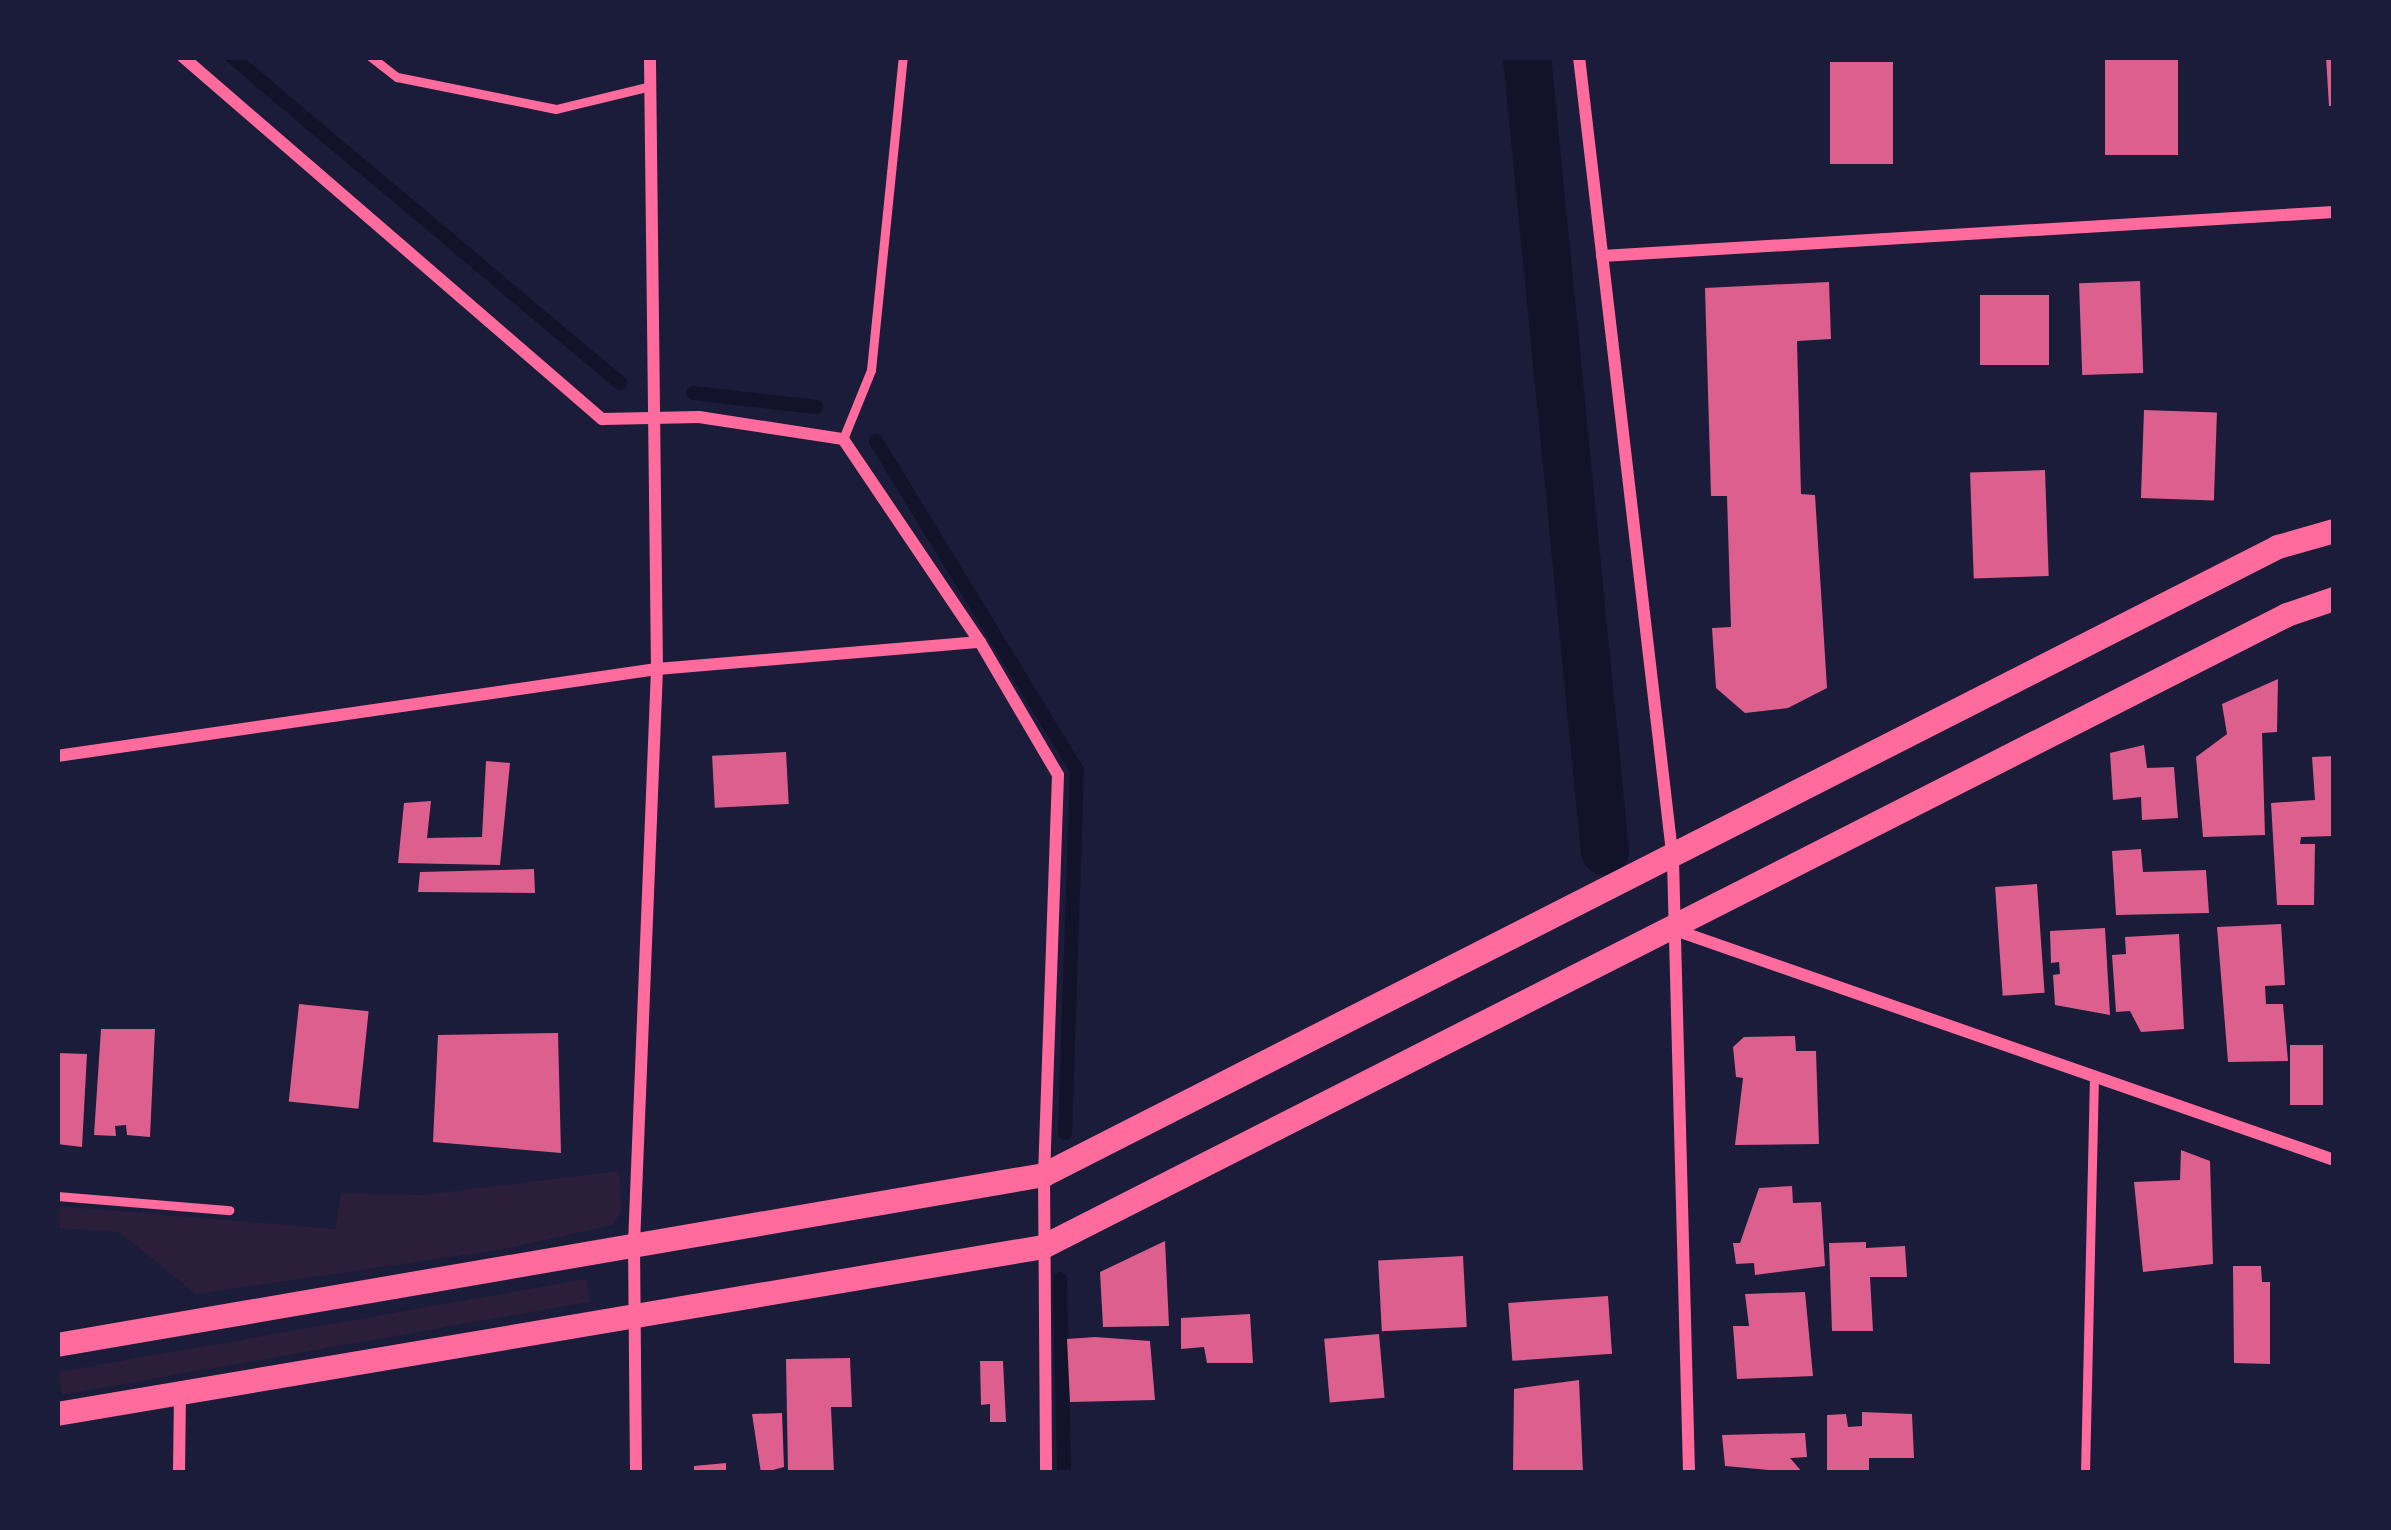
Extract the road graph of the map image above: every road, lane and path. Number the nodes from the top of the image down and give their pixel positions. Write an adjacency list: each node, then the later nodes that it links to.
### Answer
1 (183, 57): 9 (street)
2 (371, 57): 6 (lane)
3 (650, 57): 6 (street)
4 (903, 57): 10 (lane)
5 (1579, 57): 8 (street)
6 (650, 86): 9 (street)
7 (2334, 212): 8 (street)
8 (1602, 256): 16 (street)
9 (656, 421): 10 (street); 14 (street)
10 (843, 439): 13 (street)
11 (2334, 531): 16 (main road)
12 (2334, 599): 17 (main road)
13 (980, 642): 14 (street); 20 (street)
14 (657, 669): 15 (street); 23 (street)
15 (57, 756)
16 (1673, 861): 17 (street); 20 (main road)
17 (1678, 931): 18 (street); 24 (main road); 32 (street)
18 (2094, 1081): 19 (street); 33 (lane)
19 (2334, 1160)
20 (1044, 1175): 23 (main road); 24 (street)
21 (57, 1196): 22 (lane)
22 (229, 1210)
23 (634, 1244): 25 (street); 26 (main road)
24 (1043, 1247): 25 (main road); 31 (street)
25 (634, 1322): 27 (main road); 30 (street)
26 (57, 1345)
27 (180, 1394): 28 (main road); 29 (street)
28 (57, 1414)
29 (179, 1473)
30 (636, 1473)
31 (1046, 1473)
32 (1689, 1473)
33 (2085, 1473)

